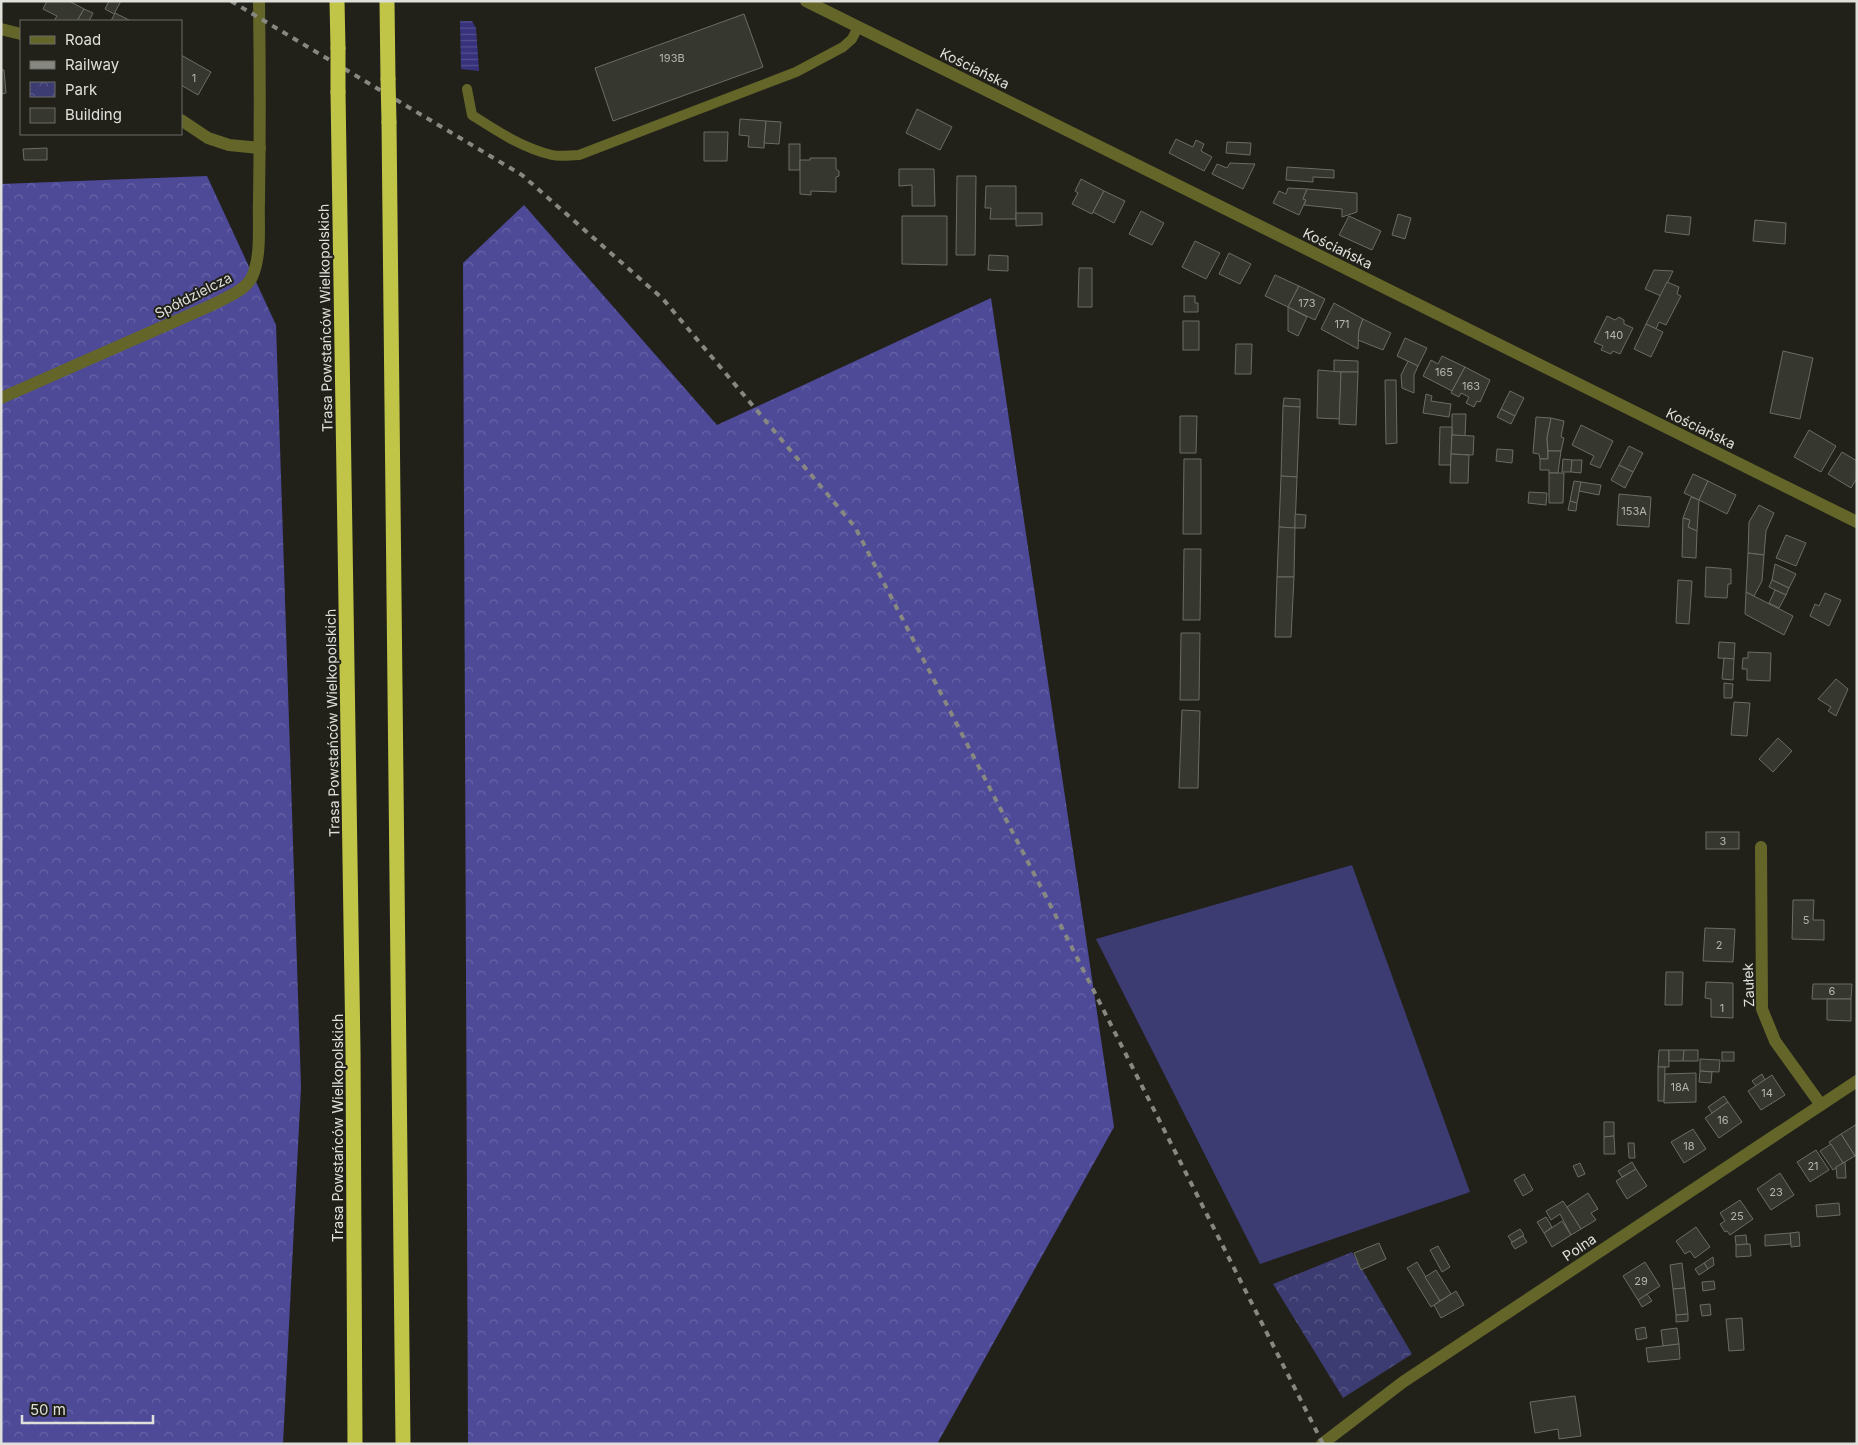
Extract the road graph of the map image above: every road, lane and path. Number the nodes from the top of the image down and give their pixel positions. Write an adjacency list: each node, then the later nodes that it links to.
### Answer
1 (259, 1): 10 (street, Spółdzielcza)
2 (337, 1): 16 (highway, Trasa Powstańców Wielkopolskich, bridge)
3 (388, 1): 17 (highway, bridge)
4 (806, 1): 5 (street, Kościańska)
5 (858, 28): 8 (lane); 12 (street, Kościańska)
6 (1, 30): 7 (street)
7 (20, 34)
8 (467, 89)
9 (182, 121): 10 (street)
10 (260, 148): 11 (street, Spółdzielcza)
11 (1, 398)
12 (1857, 522)
13 (1761, 847): 15 (street, Zaułek)
14 (1857, 1081): 15 (street, Polna)
15 (1821, 1105): 18 (street, Polna)
16 (355, 1444)
17 (403, 1444)
18 (1322, 1444)

